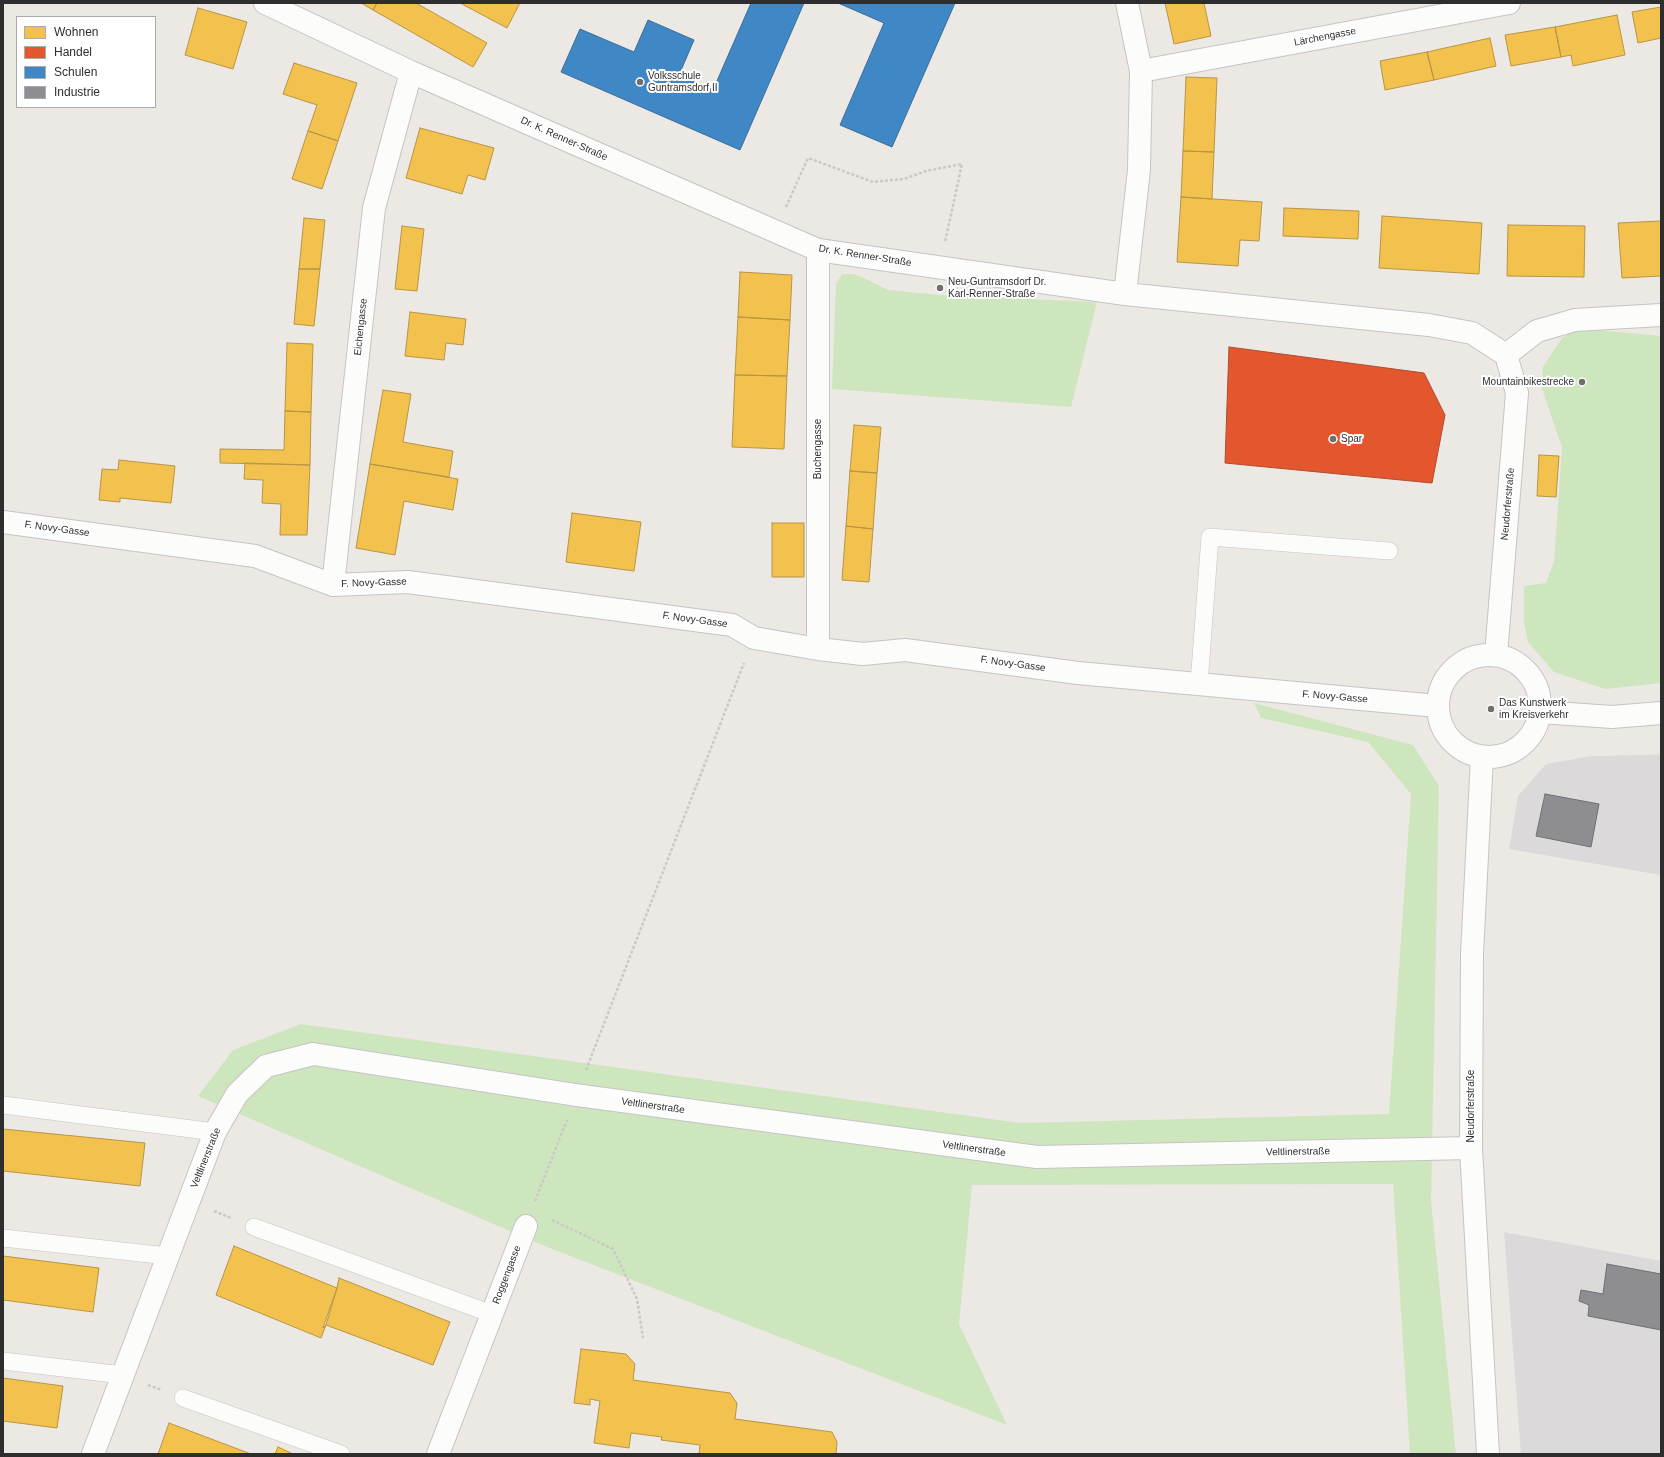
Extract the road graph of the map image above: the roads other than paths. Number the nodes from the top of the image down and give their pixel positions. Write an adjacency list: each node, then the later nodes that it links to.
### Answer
1 (265, 3): 5 (street, Dr. K. Renner-Straße)
2 (1127, 3): 4 (street)
3 (1509, 3): 4 (street, Lärchengasse)
4 (1141, 71): 7 (street)
5 (411, 72): 6 (street, Dr. K. Renner-Straße); 12 (street, Eichengasse)
6 (818, 250): 7 (street, Dr. K. Renner-Straße); 13 (street, Buchengasse)
7 (1125, 294): 9 (street, Dr. K. Renner-Straße)
8 (1661, 315): 9 (street)
9 (1506, 355): 14 (street, Neudorferstraße)
10 (3, 522): 12 (street, F. Novy-Gasse)
11 (1389, 551): 15 (lane)
12 (333, 585): 13 (street, F. Novy-Gasse)
13 (818, 649): 15 (street, F. Novy-Gasse)
14 (1496, 655): 16 (street); 17 (street)
15 (1199, 684): 16 (street, F. Novy-Gasse)
16 (1437, 706): 19 (street)
17 (1541, 712): 18 (street); 19 (street)
18 (1661, 713)
19 (1482, 758): 22 (street, Neudorferstraße)
20 (3, 1105): 21 (lane)
21 (215, 1132): 22 (street, Veltlinerstraße); 26 (street, Veltlinerstraße)
22 (1471, 1148): 34 (street, Neudorferstraße)
23 (529, 1218): 27 (street, Roggengasse)
24 (254, 1227): 27 (lane)
25 (3, 1238): 26 (lane)
26 (168, 1256): 29 (street, Veltlinerstraße)
27 (492, 1314): 33 (street, Roggengasse)
28 (3, 1361): 29 (lane)
29 (123, 1375): 31 (street, Veltlinerstraße)
30 (182, 1398): 32 (lane)
31 (93, 1454)
32 (341, 1454)
33 (438, 1454)
34 (1488, 1454)

